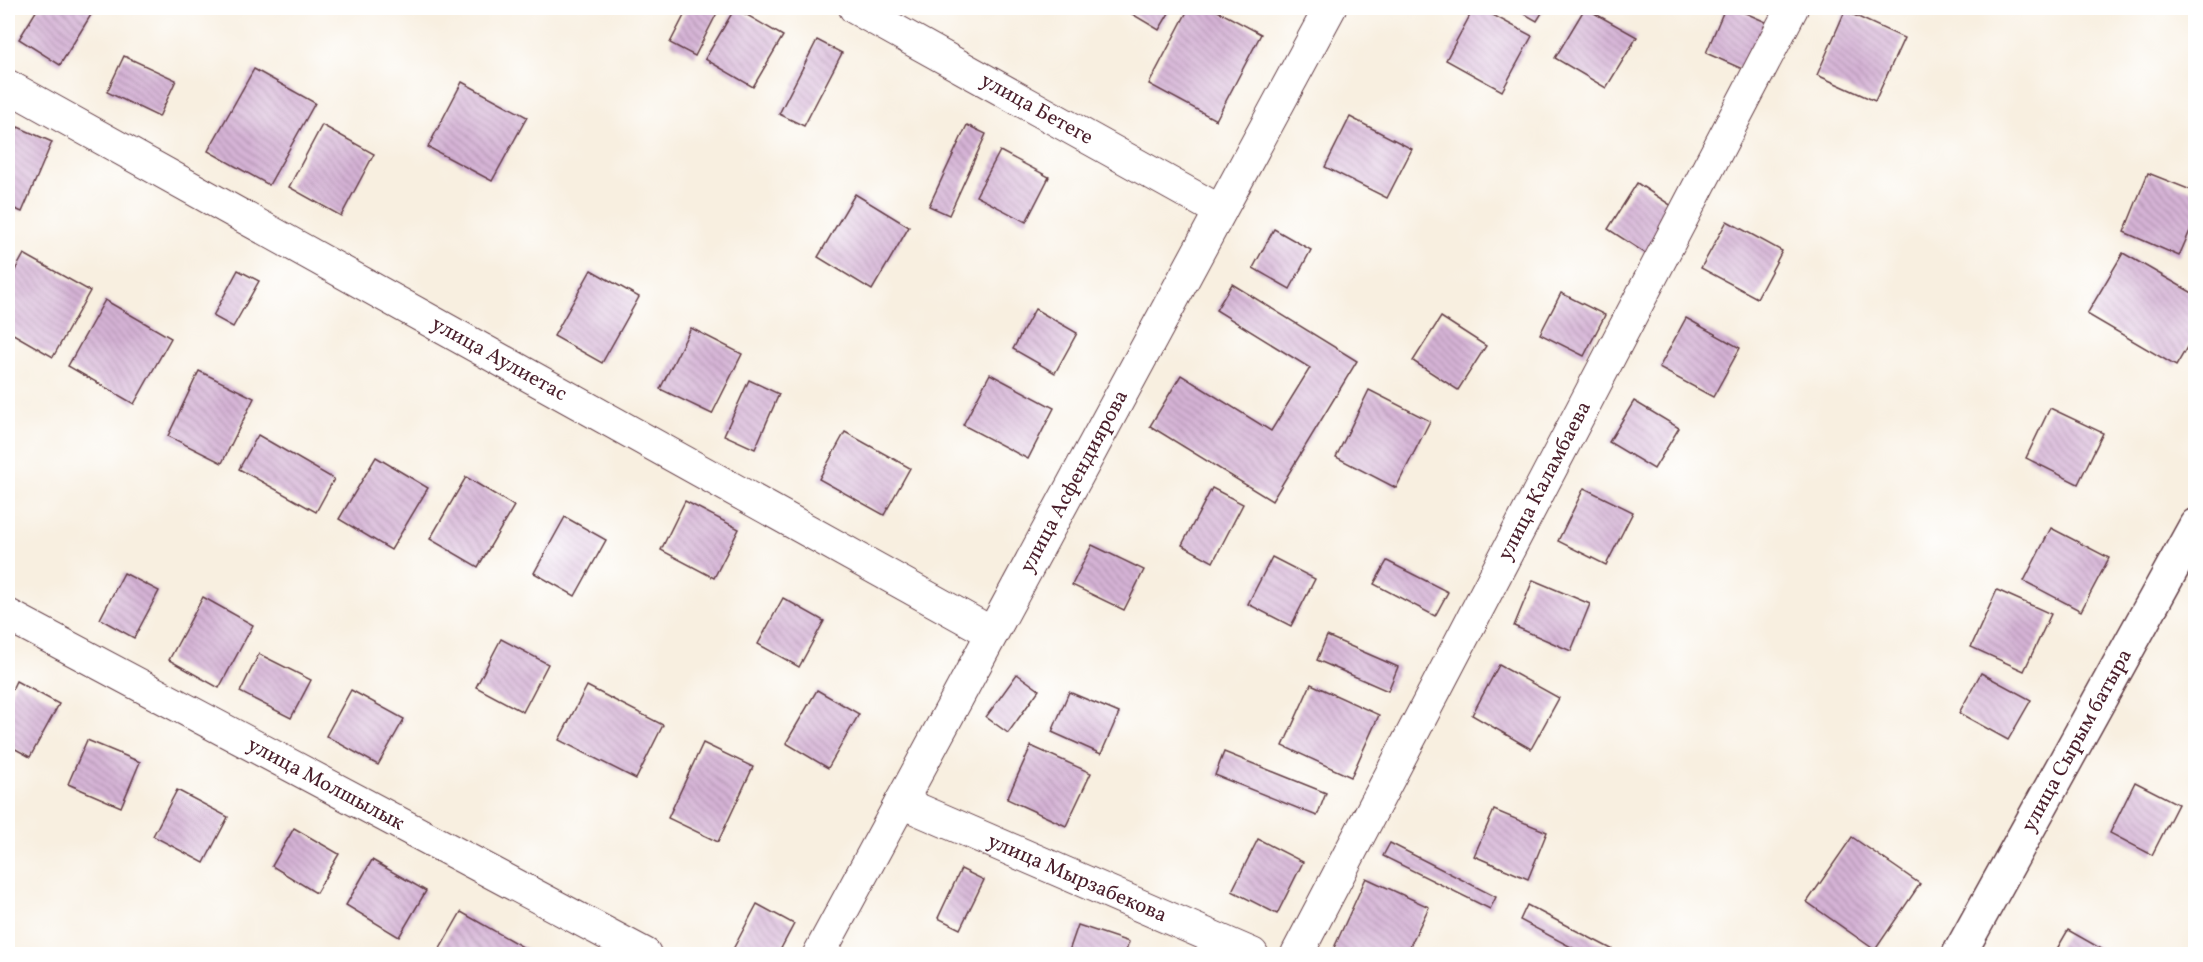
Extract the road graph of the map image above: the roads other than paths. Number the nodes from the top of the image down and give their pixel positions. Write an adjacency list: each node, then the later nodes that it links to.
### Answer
1 (855, 8): 5 (street, улица Бетеге)
2 (1330, 8): 5 (street, улица Асфендиярова)
3 (1792, 8): 13 (street, улица Каламбаева)
4 (8, 86): 8 (street, улица Аулиетас)
5 (1221, 211): 8 (street, улица Асфендиярова)
6 (2196, 525): 14 (street, улица Сырым батыра)
7 (8, 615): 10 (street, улица Молшылык)
8 (992, 633): 9 (street, улица Асфендиярова)
9 (901, 802): 11 (street, улица Асфендиярова); 12 (street, улица Мырзабекова)
10 (645, 954)
11 (819, 954)
12 (1252, 954)
13 (1297, 954)
14 (1959, 954)

